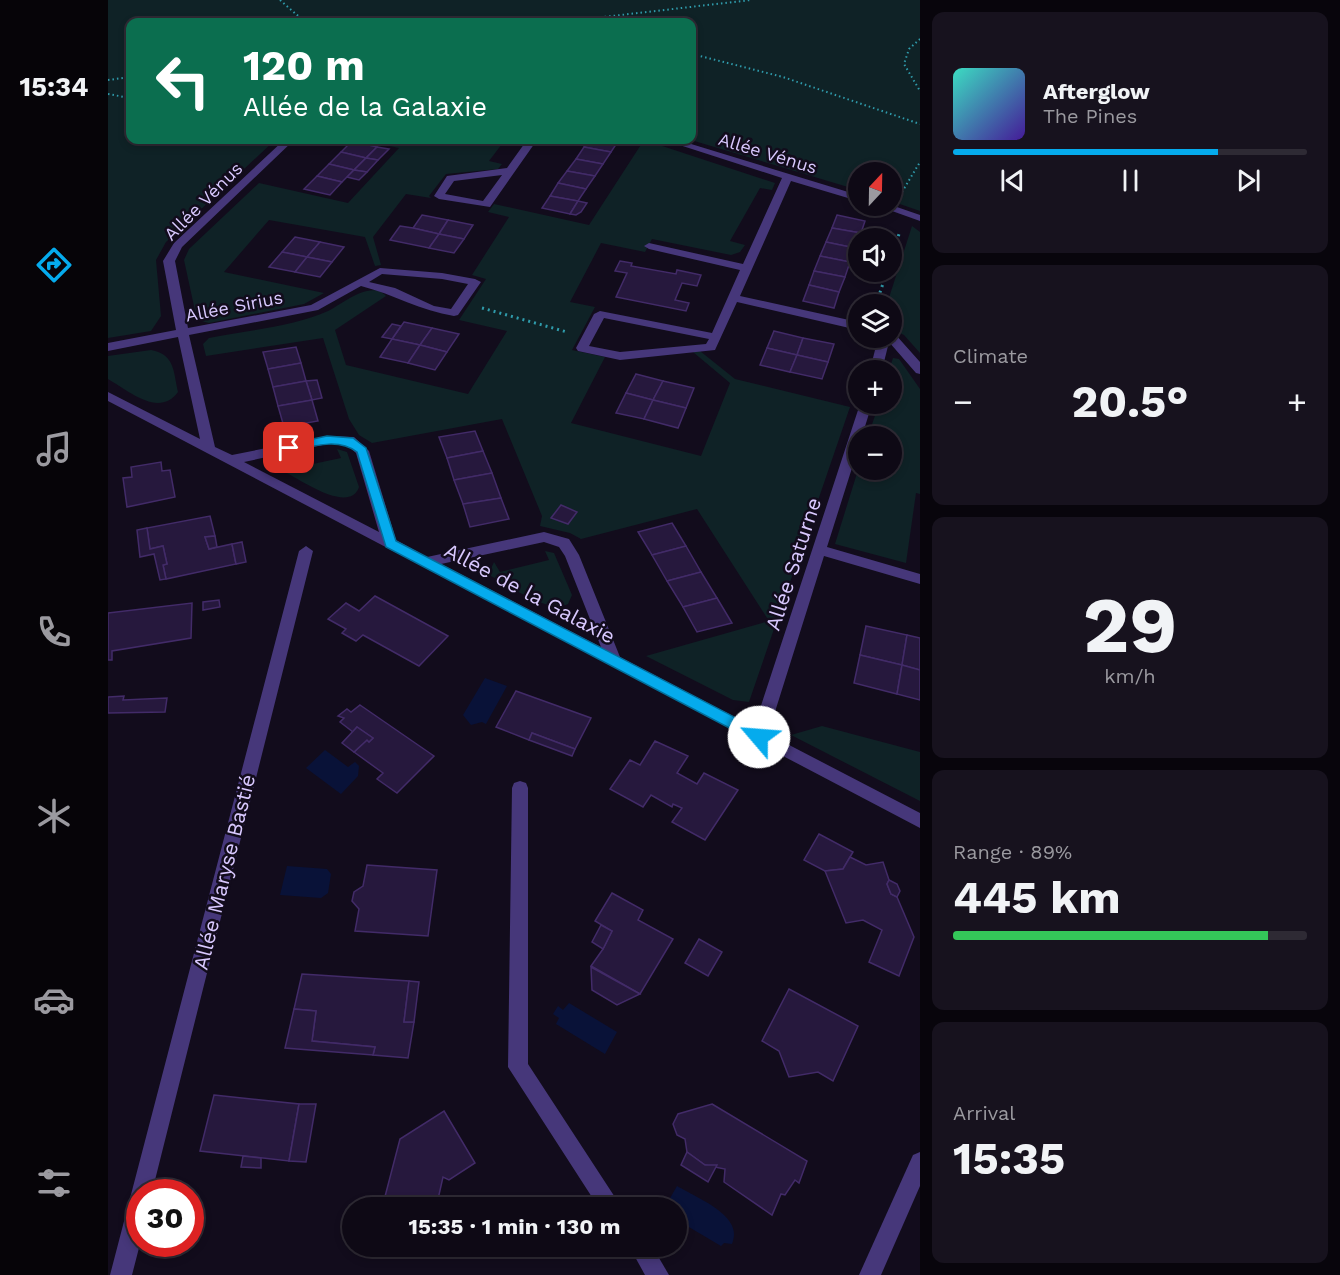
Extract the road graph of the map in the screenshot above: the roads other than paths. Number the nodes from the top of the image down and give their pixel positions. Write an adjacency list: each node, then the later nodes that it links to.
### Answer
1 (285, 144): 14 (street, Allée Vénus)
2 (529, 144): 4 (street)
3 (682, 144): 5 (street, Allée Vénus)
4 (509, 171): 4 (street)
5 (788, 176): 6 (street, Allée Vénus); 10 (street)
6 (848, 195)
7 (902, 212): 8 (street)
8 (920, 218)
9 (649, 246): 10 (street)
10 (747, 268): 12 (street)
11 (361, 283): 11 (street, Allée Sirius); 14 (street, Allée Sirius)
12 (733, 298): 13 (street); 15 (street)
13 (848, 324)
14 (183, 334): 16 (street, Allée Sirius); 21 (street)
15 (716, 337): 15 (street)
16 (108, 348)
17 (901, 348): 18 (street)
18 (920, 370)
19 (108, 396): 21 (street, Allée de la Galaxie)
20 (863, 414): 24 (street, Allée Saturne)
21 (209, 448): 22 (street, Allée de la Galaxie)
22 (230, 460): 23 (street, Allée de la Galaxie); 23 (street)
23 (390, 544): 26 (street, Allée de la Galaxie)
24 (820, 550): 27 (street); 29 (street, Allée Saturne)
25 (306, 551): 33 (street, Allée Maryse Bastié)
26 (426, 562): 28 (street, Allée de la Galaxie); 28 (street, Allée de la Galaxie)
27 (920, 579)
28 (614, 661): 29 (street, Allée de la Galaxie)
29 (759, 737): 31 (street, Allée de la Galaxie)
30 (520, 788): 34 (street)
31 (920, 821)
32 (920, 1162): 39 (street)
33 (145, 1179)
34 (605, 1197)
35 (126, 1256): 37 (street)
36 (646, 1257): 38 (street)
37 (121, 1275)
38 (658, 1275)
39 (870, 1275)

